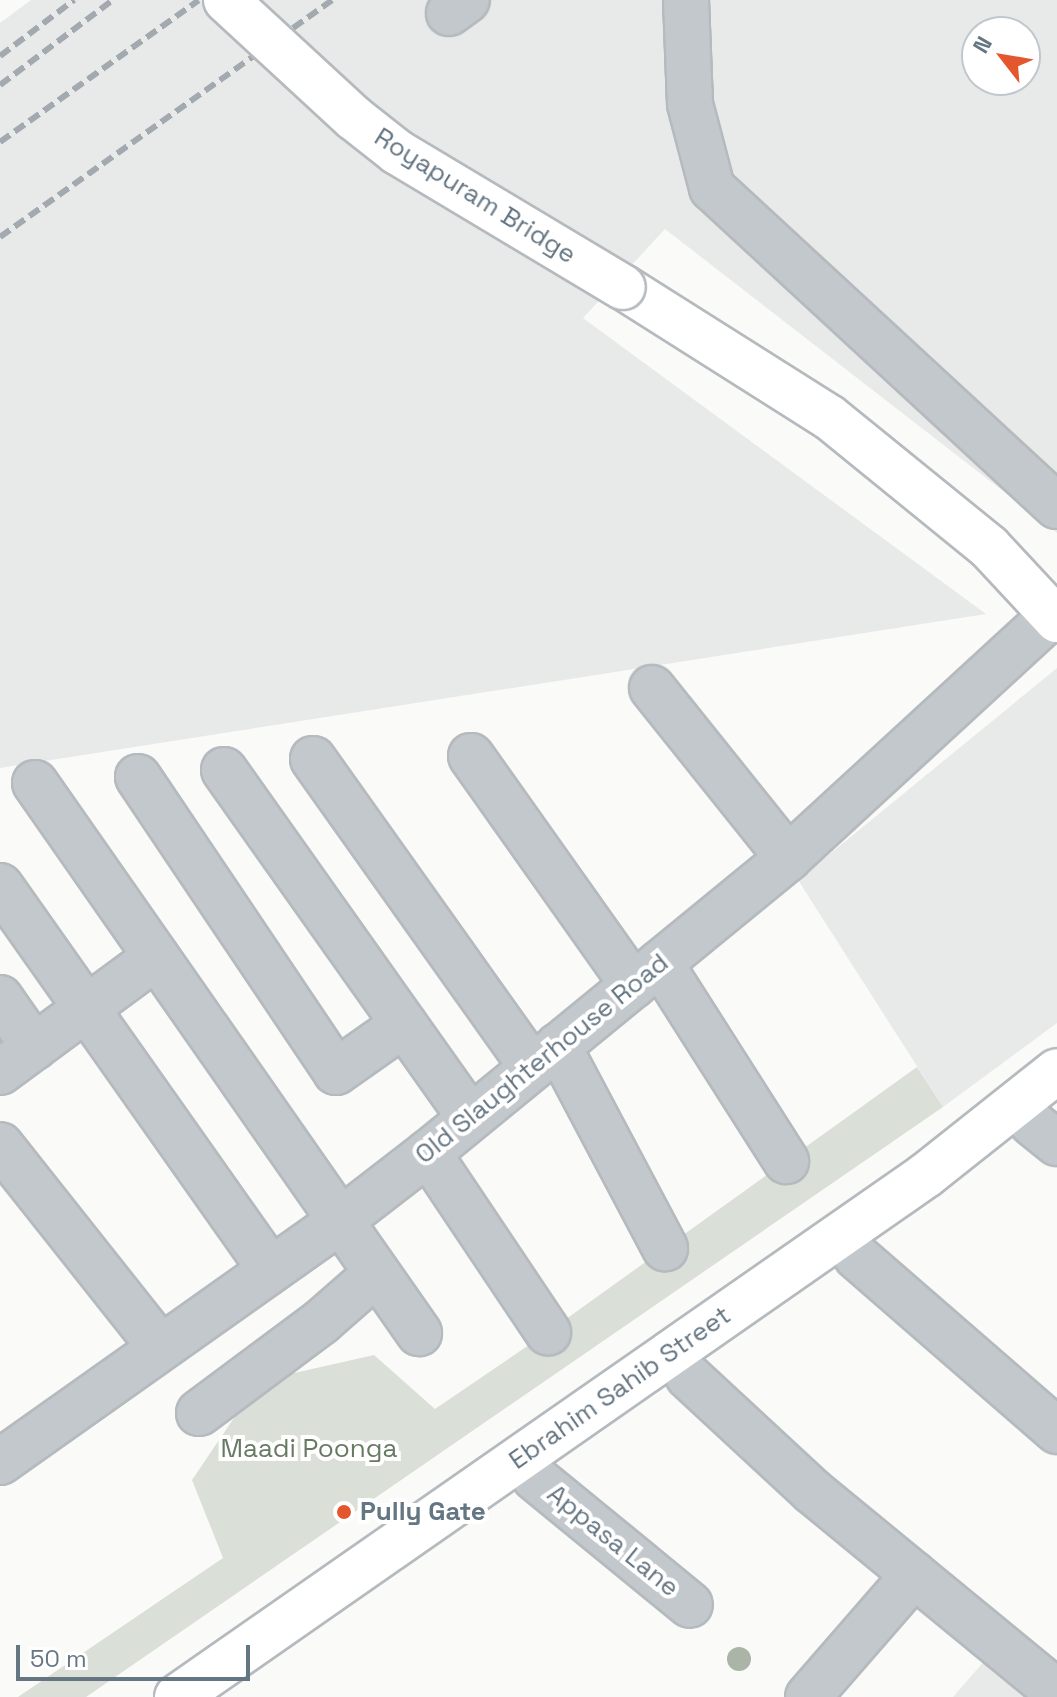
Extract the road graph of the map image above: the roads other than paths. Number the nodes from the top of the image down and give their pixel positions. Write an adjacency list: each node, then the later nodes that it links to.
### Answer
1 (226, 0): 4 (main road, Royapuram Bridge, bridge)
2 (686, 0): 3 (street)
3 (1057, 506)
4 (1054, 618): 11 (street, Old Slaughterhouse Road)
5 (652, 688): 11 (street)
6 (471, 756): 14 (street)
7 (313, 759): 18 (street)
8 (224, 770): 17 (street)
9 (138, 777): 17 (street)
10 (35, 783): 13 (street)
11 (788, 858): 14 (street, Old Slaughterhouse Road)
12 (0, 886): 16 (street)
13 (156, 957): 16 (street); 26 (street)
14 (647, 974): 18 (street, Old Slaughterhouse Road); 25 (street)
15 (0, 998): 19 (street)
16 (87, 1008): 19 (street); 29 (street)
17 (404, 1024): 21 (street)
18 (545, 1056): 21 (street, Old Slaughterhouse Road); 27 (street)
19 (17, 1059)
20 (1057, 1071): 42 (main road, Ebrahim Sahib Street)
21 (470, 1117): 24 (street, Old Slaughterhouse Road)
22 (1049, 1124): 28 (main road, Ebrahim Sahib Street)
23 (0, 1145): 33 (street)
24 (428, 1153): 26 (street, Old Slaughterhouse Road); 31 (street)
25 (786, 1161)
26 (340, 1221): 29 (street, Old Slaughterhouse Road); 30 (street)
27 (665, 1248)
28 (856, 1256): 34 (main road, Ebrahim Sahib Street); 36 (street)
29 (270, 1269): 33 (street, Old Slaughterhouse Road)
30 (377, 1273): 32 (street); 35 (street)
31 (548, 1332)
32 (419, 1333)
33 (160, 1347): 37 (street, Old Slaughterhouse Road)
34 (688, 1376): 38 (main road, Ebrahim Sahib Street); 39 (street)
35 (199, 1413)
36 (1057, 1431)
37 (0, 1462)
38 (535, 1478): 40 (street, Appasa Lane); 43 (main road, Ebrahim Sahib Street)
39 (914, 1575): 41 (street); 44 (street)
40 (690, 1605)
41 (1055, 1685)
42 (177, 1697)
43 (225, 1697)
44 (808, 1697)

